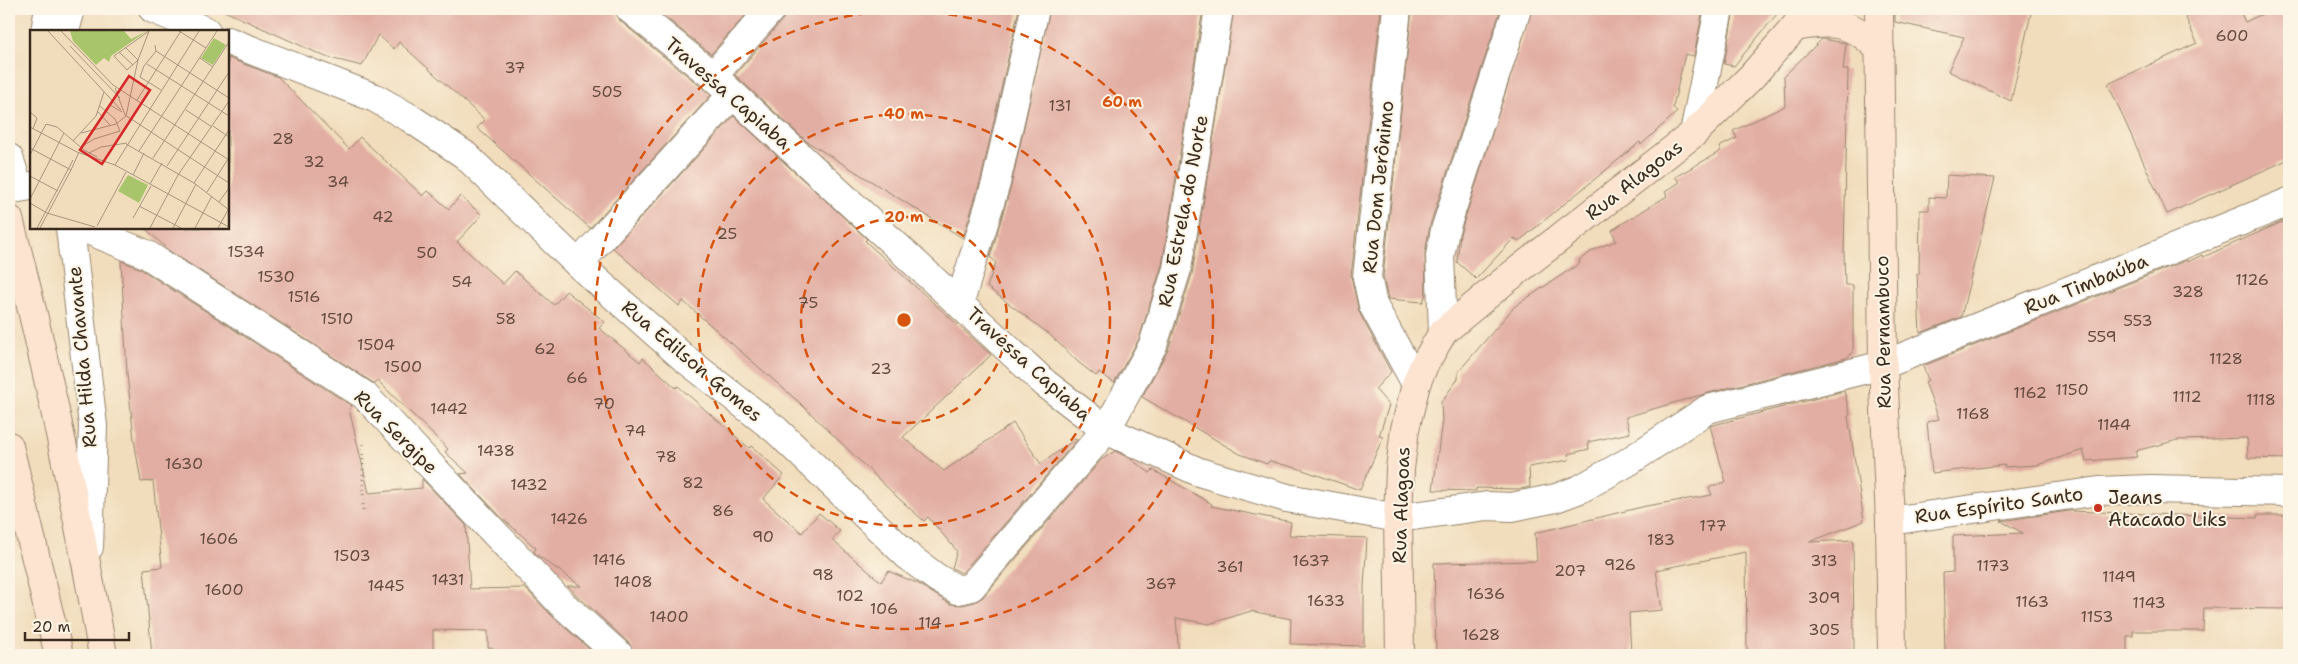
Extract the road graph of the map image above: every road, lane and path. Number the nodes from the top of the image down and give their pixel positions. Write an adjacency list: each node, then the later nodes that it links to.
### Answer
1 (49, 9): 13 (street)
2 (71, 9): 14 (street)
3 (153, 9): 15 (street)
4 (630, 9): 18 (street, Travessa Capiaba)
5 (771, 9): 18 (street)
6 (1035, 9): 28 (street)
7 (1219, 9): 33 (street, Rua Estrela do Norte)
8 (1397, 9): 31 (street, Rua Dom Jerônimo)
9 (1517, 9): 29 (street)
10 (1719, 9): 20 (street)
11 (1879, 9): 17 (street, Rua Pernambuco)
12 (1801, 18): 17 (street); 20 (street, Rua Alagoas)
13 (44, 30)
14 (65, 30)
15 (204, 30)
16 (229, 40): 27 (street, Rua Edilson Gomes)
17 (1880, 50): 30 (street, Rua Pernambuco)
18 (712, 76): 19 (street, Travessa Capiaba)
19 (732, 96): 27 (street); 28 (street, Travessa Capiaba)
20 (1694, 133): 29 (street, Rua Alagoas)
21 (9, 158): 22 (street)
22 (30, 186)
23 (2289, 202): 30 (street, Rua Timbaúba)
24 (9, 219): 39 (street)
25 (70, 229): 39 (street, Rua Hilda Chavante)
26 (85, 229): 32 (street, Rua Sergipe)
27 (578, 264): 33 (street, Rua Edilson Gomes)
28 (960, 302): 33 (street, Travessa Capiaba)
29 (1443, 332): 31 (street, Rua Alagoas)
30 (1882, 365): 37 (street, Travessa Capiaba); 38 (street, Rua Pernambuco)
31 (1416, 384): 37 (street, Rua Alagoas)
32 (364, 395): 36 (path); 42 (street, Rua Sergipe)
33 (1106, 430): 37 (street, Travessa Capiaba)
34 (9, 446): 40 (street)
35 (2289, 492): 38 (street, Rua Espírito Santo)
36 (363, 510)
37 (1398, 518): 43 (street, Rua Alagoas)
38 (1890, 521): 44 (street, Rua Pernambuco)
39 (88, 576): 41 (street)
40 (59, 655)
41 (103, 655)
42 (619, 655)
43 (1400, 655)
44 (1892, 655)

